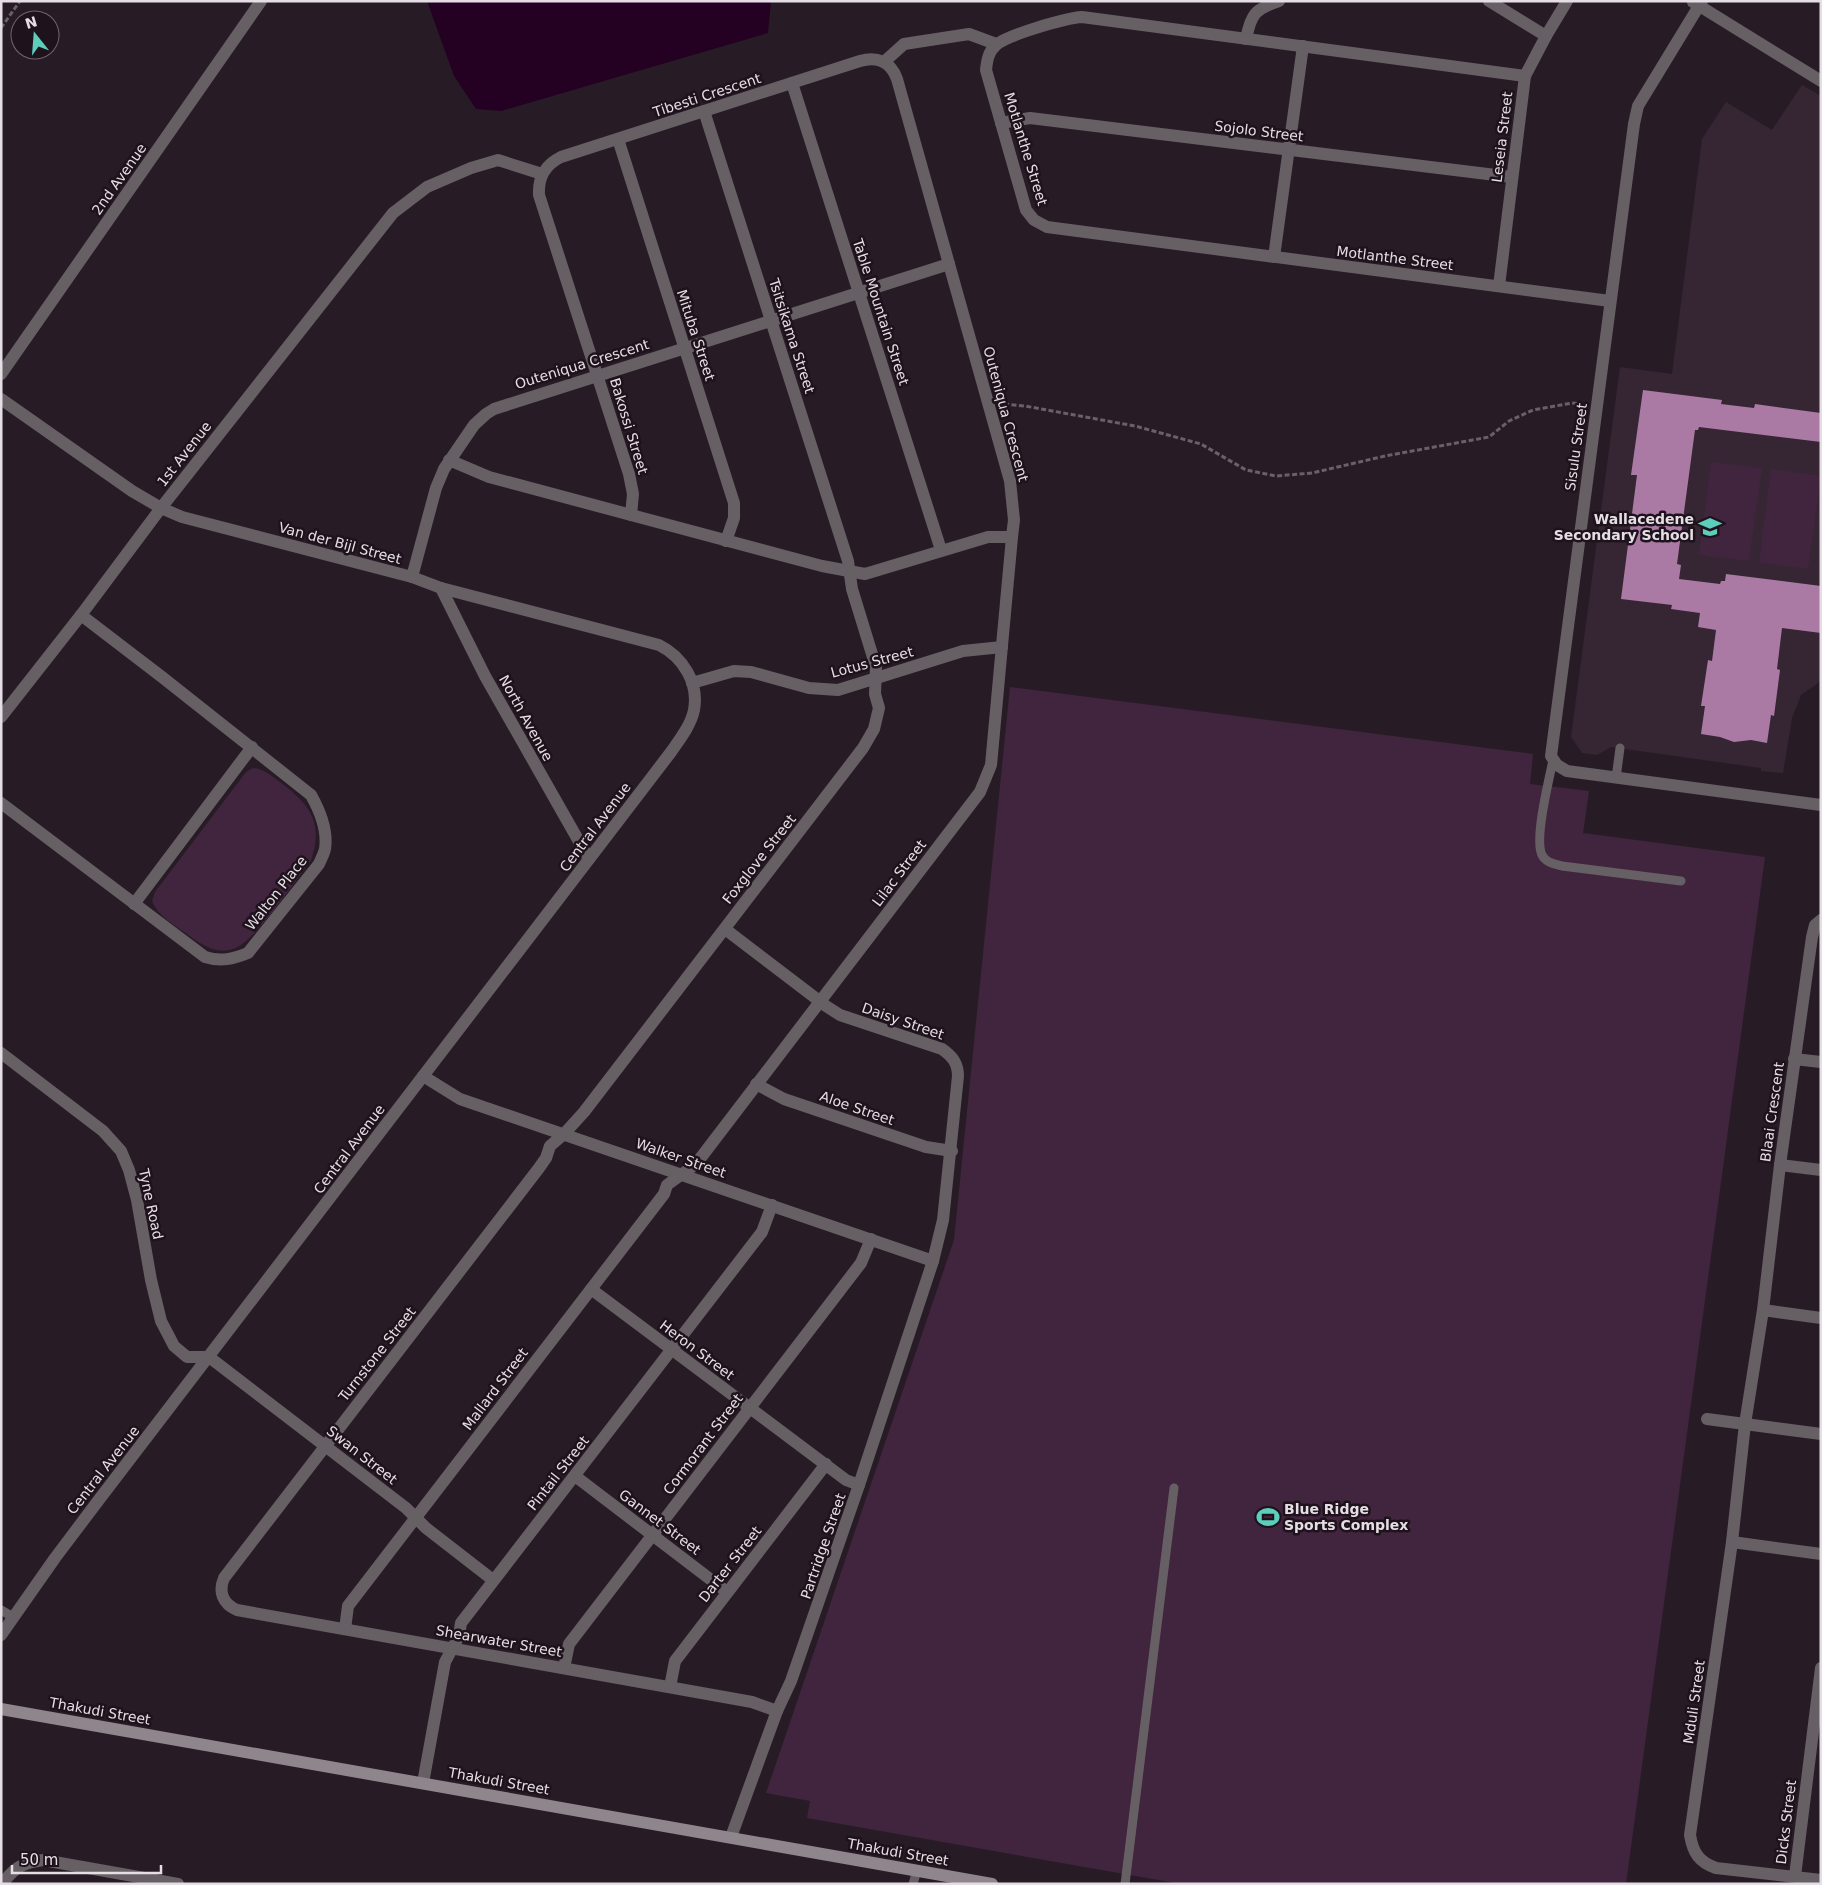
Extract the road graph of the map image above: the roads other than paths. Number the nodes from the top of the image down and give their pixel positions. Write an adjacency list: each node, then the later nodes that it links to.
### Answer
1 (261, 1): 27 (street, 2nd Avenue)
2 (1279, 1): 7 (street)
3 (1489, 1): 6 (street)
4 (1568, 1): 6 (street, Leseia Street)
5 (1698, 3): 12 (street); 24 (street, Sisulu Street)
6 (1546, 36): 11 (street, Leseia Street)
7 (1246, 39): 8 (street); 9 (street)
8 (996, 44): 10 (street); 15 (street, Motlanthe Street)
9 (1303, 46): 11 (street); 17 (street)
10 (884, 62): 13 (street, Tibesti Crescent); 21 (street)
11 (1525, 76): 19 (street, Leseia Street)
12 (1821, 81)
13 (792, 84): 14 (street, Tibesti Crescent); 23 (street, Table Mountain Street)
14 (704, 111): 16 (street, Tibesti Crescent); 25 (street, Tsitsikama Street)
15 (1001, 124): 17 (street, Sojolo Street); 20 (street, Motlanthe Street)
16 (618, 139): 18 (street, Tibesti Crescent); 26 (street, Mituba Street)
17 (1289, 150): 19 (street, Sojolo Street); 20 (street)
18 (542, 174): 28 (street); 31 (street, 1st Avenue)
19 (1512, 178): 22 (street, Leseia Street)
20 (1274, 257): 22 (street, Motlanthe Street)
21 (949, 264): 23 (street, Outeniqua Crescent); 33 (street, Outeniqua Crescent)
22 (1499, 286): 24 (street, Motlanthe Street)
23 (859, 292): 25 (street, Outeniqua Crescent); 35 (street, Table Mountain Street)
24 (1610, 300): 46 (street, Sisulu Street)
25 (771, 320): 26 (street, Outeniqua Crescent); 36 (street, Tsitsikama Street)
26 (684, 348): 28 (street, Outeniqua Crescent); 34 (street, Mituba Street)
27 (1, 374)
28 (597, 375): 30 (street, Outeniqua Crescent); 32 (street, Bakossi Street)
29 (1, 399): 31 (street, Van der Bijl Street)
30 (449, 460): 32 (street); 37 (street, Outeniqua Crescent)
31 (161, 508): 37 (street, Van der Bijl Street); 39 (street, 1st Avenue)
32 (631, 515): 34 (street)
33 (1012, 537): 35 (street); 40 (street, Lilac Street)
34 (726, 541): 36 (street)
35 (941, 550): 36 (street)
36 (849, 571): 42 (street, Foxglove Street)
37 (412, 577): 38 (street, Van der Bijl Street)
38 (441, 588): 41 (street, Van der Bijl Street); 50 (street, North Avenue)
39 (81, 615): 43 (street, 1st Avenue); 44 (street, Walton Place)
40 (1002, 647): 42 (street, Lotus Street); 55 (street, Lilac Street)
41 (690, 678): 42 (street, Lotus Street); 50 (street, Central Avenue)
42 (876, 679): 54 (street, Foxglove Street)
43 (1, 717)
44 (252, 747): 52 (street); 52 (street, Walton Place)
45 (1620, 748): 47 (lane)
46 (1553, 760): 47 (street); 51 (lane)
47 (1616, 778): 49 (street)
48 (1, 803): 52 (street, Walton Place)
49 (1821, 805)
50 (589, 859): 59 (street, Central Avenue)
51 (1681, 881)
52 (134, 904)
53 (1821, 920): 57 (street, Blaai Crescent)
54 (724, 929): 55 (street, Daisy Street); 61 (street, Foxglove Street)
55 (820, 1002): 60 (street, Lilac Street); 62 (street, Daisy Street)
56 (1, 1053): 73 (street, Tyne Road)
57 (1794, 1059): 58 (street); 63 (street, Blaai Crescent)
58 (1821, 1062)
59 (423, 1076): 61 (street, Walker Street); 73 (street, Central Avenue)
60 (756, 1084): 62 (street, Aloe Street); 65 (street, Lilac Street)
61 (564, 1134): 65 (street, Walker Street); 78 (street, Turnstone Street)
62 (952, 1151): 68 (street, Daisy Street)
63 (1780, 1165): 64 (street); 70 (street, Blaai Crescent)
64 (1821, 1170)
65 (681, 1174): 66 (street, Walker Street); 69 (street, Mallard Street)
66 (772, 1205): 67 (street, Walker Street); 72 (street, Pintail Street)
67 (871, 1240): 68 (street, Walker Street); 74 (street, Cormorant Street)
68 (933, 1261): 81 (street, Partridge Street)
69 (591, 1289): 72 (street, Heron Street); 83 (street, Mallard Street)
70 (1763, 1310): 71 (street); 76 (street, Blaai Crescent)
71 (1821, 1318)
72 (672, 1349): 74 (street, Heron Street); 80 (street, Pintail Street)
73 (209, 1357): 78 (street, Swan Street); 91 (street, Central Avenue)
74 (750, 1408): 79 (street, Heron Street); 84 (street, Cormorant Street)
75 (1707, 1419): 76 (street)
76 (1745, 1424): 77 (street); 85 (street, Mduli Street)
77 (1821, 1434)
78 (325, 1446): 83 (street, Swan Street); 89 (street, Turnstone Street)
79 (826, 1464): 81 (street, Heron Street); 88 (street, Darter Street)
80 (575, 1476): 84 (street, Gannet Street); 87 (street, Pintail Street)
81 (860, 1485): 99 (street, Partridge Street)
82 (1174, 1488): 111 (lane)
83 (416, 1518): 87 (street, Swan Street); 92 (street, Mallard Street)
84 (652, 1535): 88 (street, Gannet Street); 95 (street, Cormorant Street)
85 (1732, 1542): 86 (street); 105 (street, Mduli Street)
86 (1821, 1554)
87 (493, 1580): 94 (street, Pintail Street)
88 (727, 1592): 97 (street, Darter Street)
89 (222, 1595): 92 (street, Shearwater Street)
90 (1, 1610): 91 (lane)
91 (13, 1617): 93 (street, Central Avenue)
92 (345, 1630): 94 (street, Shearwater Street)
93 (1, 1635)
94 (452, 1648): 95 (street, Shearwater Street); 102 (street, Pintail Street)
95 (564, 1668): 97 (street, Shearwater Street)
96 (1821, 1668): 100 (street, Dicks Street)
97 (670, 1687): 99 (street, Shearwater Street)
98 (1, 1709): 102 (street, Thakudi Street)
99 (777, 1711): 103 (street, Partridge Street)
100 (1807, 1771): 101 (street, Dicks Street); 105 (street, Dicks Street)
101 (1821, 1773)
102 (423, 1783): 103 (street, Thakudi Street)
103 (731, 1837): 104 (street, Thakudi Street)
104 (917, 1870): 109 (lane); 110 (street, Thakudi Street)
105 (1795, 1876): 106 (street, Mduli Street)
106 (1821, 1880)
107 (174, 1883): 108 (street)
108 (2, 1884)
109 (913, 1884)
110 (992, 1884)
111 (1125, 1884)

